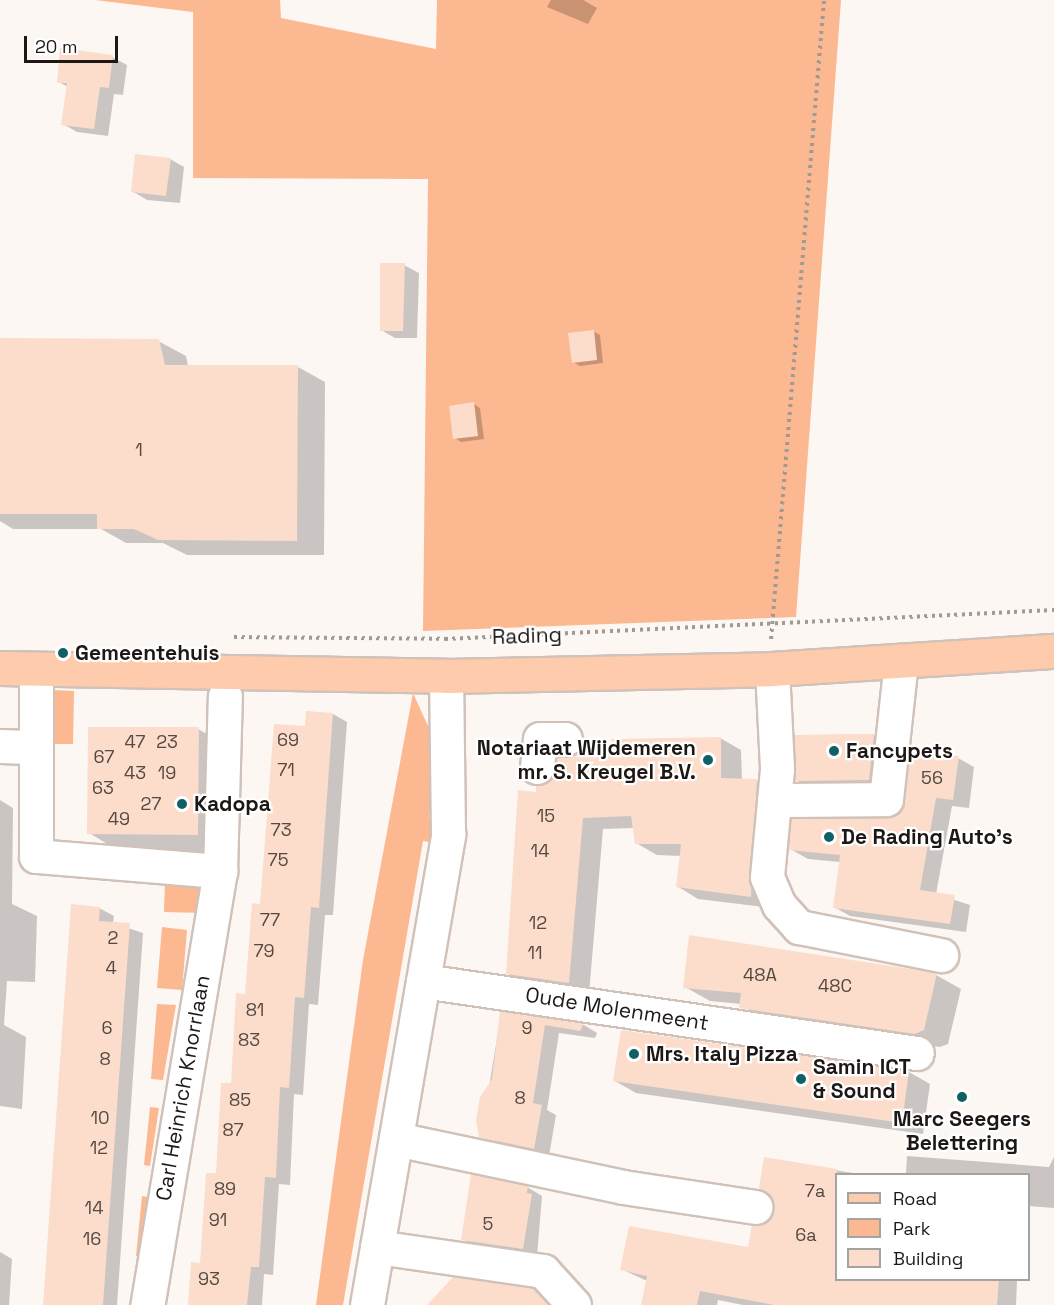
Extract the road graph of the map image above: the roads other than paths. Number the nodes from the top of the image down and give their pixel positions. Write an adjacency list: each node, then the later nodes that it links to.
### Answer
1 (1054, 651): 2 (main road, Rading)
2 (901, 661): 5 (main road, Rading); 12 (street)
3 (0, 668): 4 (main road, Rading)
4 (36, 669): 6 (main road, Rading); 10 (street)
5 (772, 669): 6 (main road, Rading); 12 (street)
6 (446, 676): 15 (street)
7 (225, 696): 13 (street, Carl Heinrich Knorrlaan)
8 (565, 739): 11 (street)
9 (0, 746): 10 (street)
10 (36, 747): 13 (street)
11 (537, 767)
12 (774, 800): 14 (street)
13 (220, 871): 20 (street, Carl Heinrich Knorrlaan)
14 (940, 955)
15 (423, 981): 16 (street, Oude Molenmeent); 17 (street)
16 (917, 1053)
17 (396, 1139): 18 (street); 19 (street)
18 (756, 1208)
19 (377, 1247): 21 (street); 22 (street)
20 (147, 1305)
21 (367, 1305)
22 (574, 1305)

